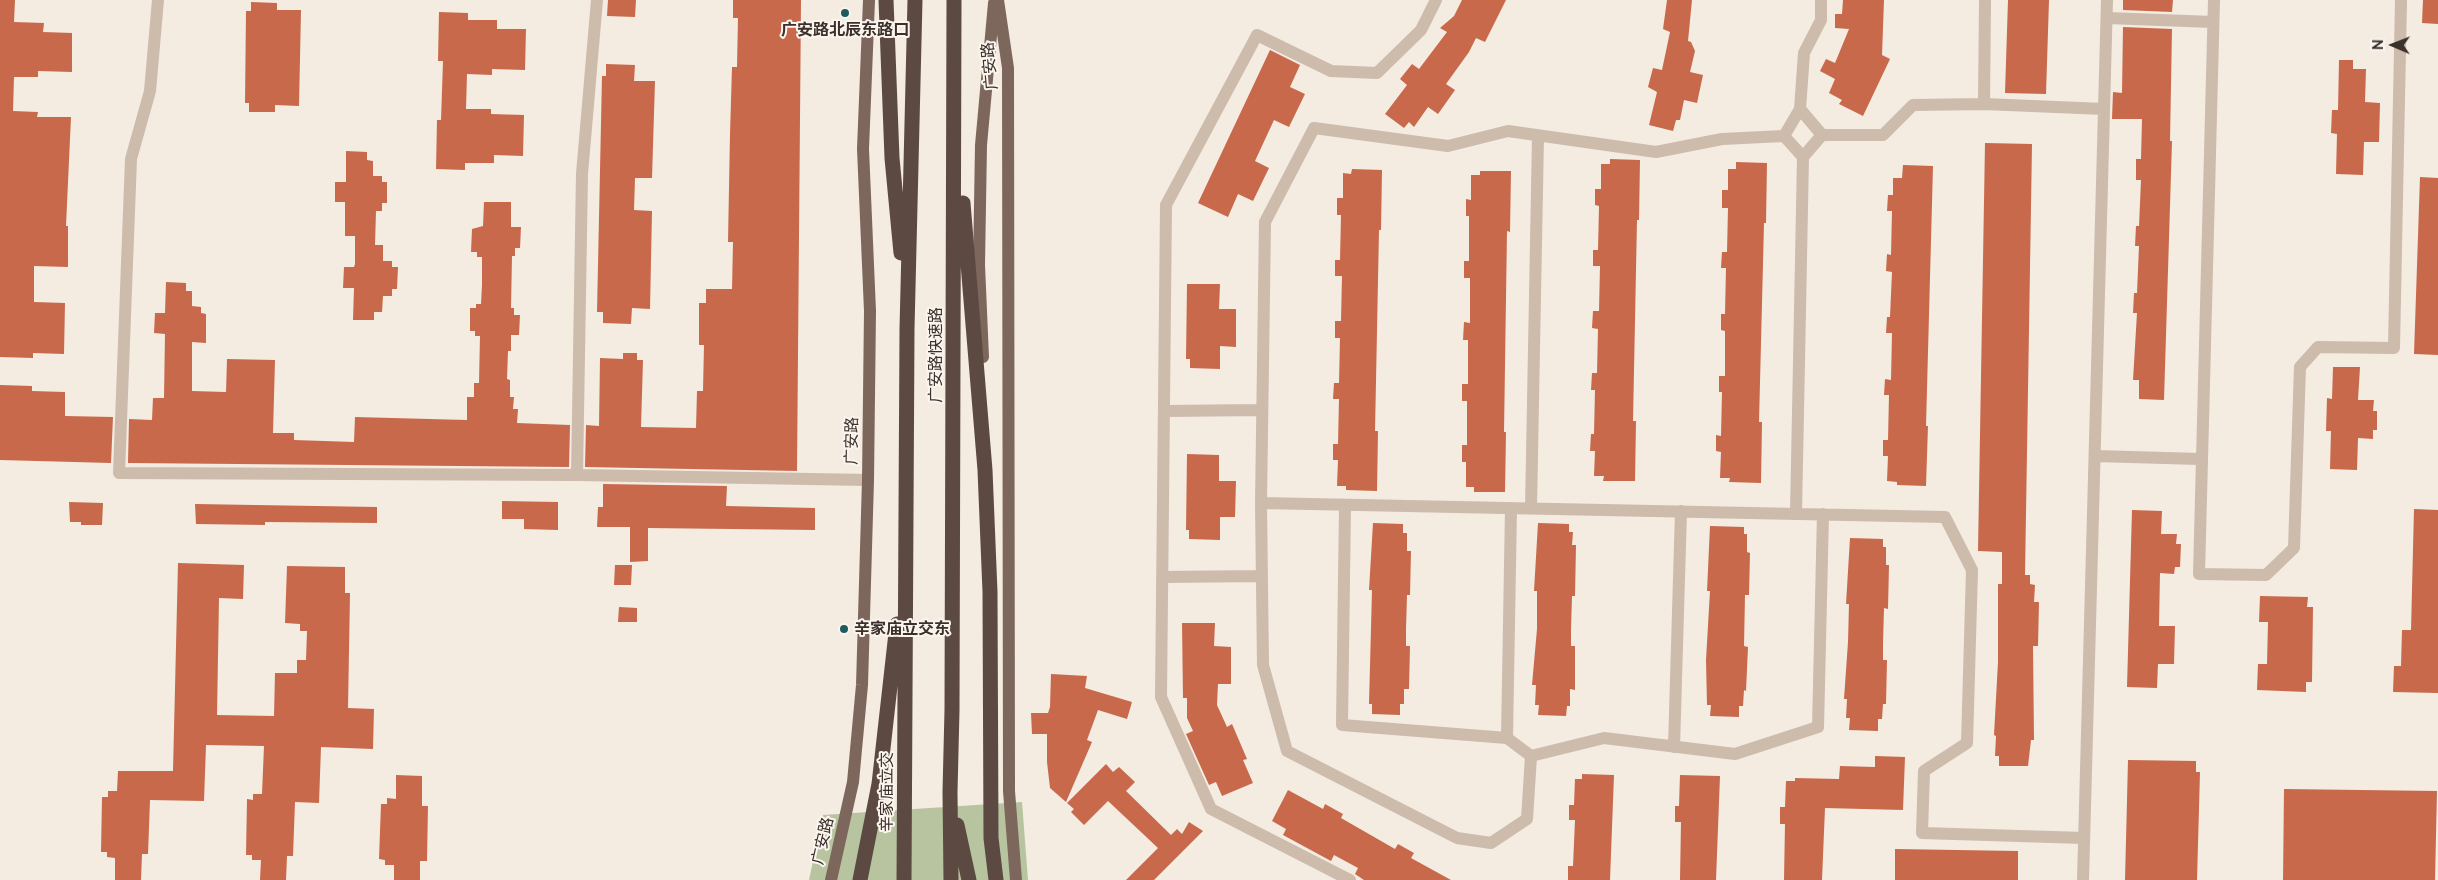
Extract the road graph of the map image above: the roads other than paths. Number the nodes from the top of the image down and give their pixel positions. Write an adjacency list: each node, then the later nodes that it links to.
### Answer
1 (158, 0): 31 (street)
2 (597, 0): 31 (street)
3 (868, 0): 32 (main road, 广安路)
4 (886, 0): 25 (highway)
5 (915, 0): 25 (highway, 广安路快速路)
6 (954, 0): 17 (highway, 广安路快速路)
7 (994, 0): 30 (main road)
8 (998, 0): 55 (main road, 广安路)
9 (1436, 0): 27 (street)
10 (1821, 0): 19 (street)
11 (1985, 0): 18 (street)
12 (2107, 0): 15 (street)
13 (2214, 0): 16 (street)
14 (2401, 0): 29 (street)
15 (2106, 18): 16 (street); 20 (street)
16 (2213, 22): 29 (street)
17 (954, 104): 30 (highway); 47 (highway, 广安路快速路)
18 (1984, 104): 20 (street); 21 (street)
19 (1800, 109): 21 (street); 23 (street)
20 (2104, 109): 28 (street)
21 (1822, 135): 24 (street)
22 (1538, 136): 23 (street); 26 (street); 36 (street)
23 (1784, 136): 24 (street)
24 (1803, 158): 38 (street)
25 (907, 329): 40 (highway, 广安路快速路)
26 (1262, 410): 27 (street); 33 (street)
27 (1164, 411): 42 (street)
28 (2095, 456): 29 (street); 48 (street)
29 (2200, 459)
30 (985, 470): 54 (highway)
31 (577, 475): 32 (street)
32 (868, 480): 50 (main road, 广安路)
33 (1261, 503): 34 (street); 41 (street)
34 (1345, 505): 35 (street); 44 (street)
35 (1512, 508): 36 (street); 44 (street)
36 (1531, 508): 37 (street)
37 (1681, 512): 38 (street); 45 (street)
38 (1796, 514): 39 (street)
39 (1823, 514): 45 (street); 48 (street)
40 (906, 548): 43 (highway, 广安路快速路); 51 (highway)
41 (1262, 576): 42 (street); 46 (street)
42 (1162, 577): 56 (street)
43 (905, 705): 49 (highway, 辛家庙立交)
44 (1507, 738): 46 (street)
45 (1674, 747): 46 (street)
46 (1531, 756)
47 (950, 792): 52 (highway); 53 (highway)
48 (2084, 838): 57 (street)
49 (904, 878)
50 (831, 880)
51 (860, 880)
52 (951, 880)
53 (969, 880)
54 (996, 880)
55 (1016, 880)
56 (1350, 880)
57 (2083, 880)

